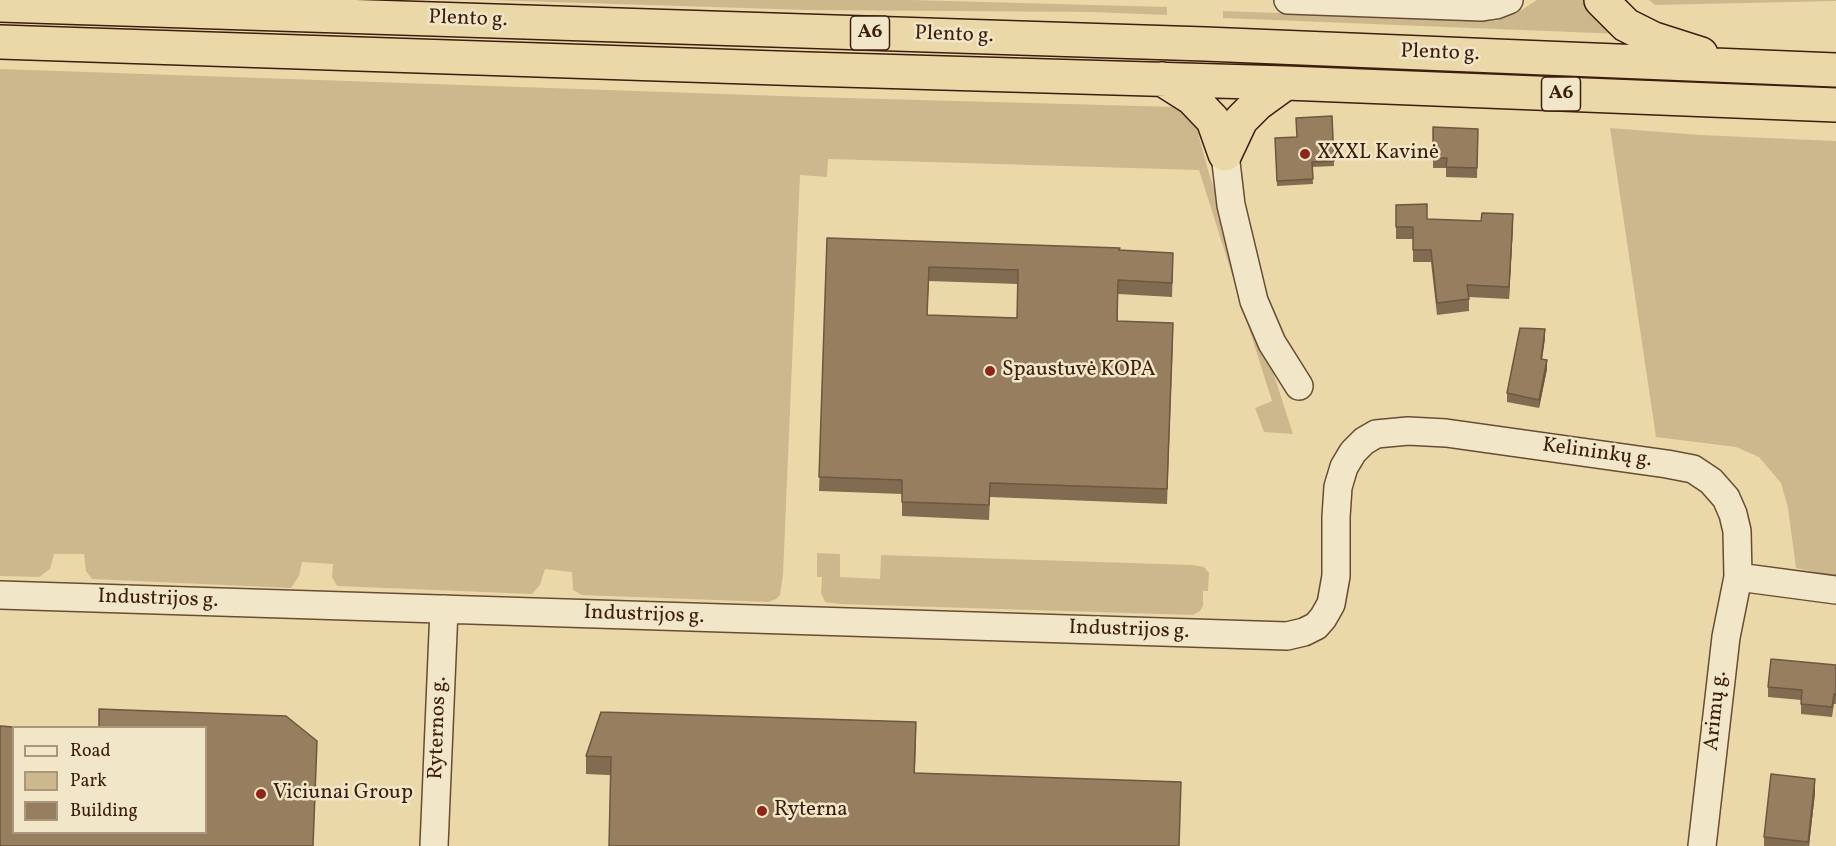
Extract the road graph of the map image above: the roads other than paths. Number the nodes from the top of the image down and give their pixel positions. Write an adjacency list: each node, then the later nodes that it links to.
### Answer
1 (1288, 0): 2 (street)
2 (1509, 0)
3 (1601, 0): 6 (highway)
4 (0, 5): 6 (highway, Plento g. / A6)
5 (0, 42): 8 (highway, Plento g. / A6)
6 (1740, 66): 7 (highway, Plento g. / A6)
7 (1836, 70)
8 (1162, 79): 9 (highway, Plento g. / A6); 11 (highway)
9 (1286, 83): 10 (highway, Plento g. / A6); 11 (highway)
10 (1836, 105)
11 (1225, 154): 12 (street)
12 (1299, 386)
13 (1738, 577): 14 (street); 17 (street, Kelininkų g.); 19 (street, Arimų g.)
14 (1836, 590)
15 (0, 596): 16 (street, Industrijos g.)
16 (444, 609): 17 (street, Industrijos g.); 18 (street, Ryternos g.)
17 (1287, 636)
18 (434, 846)
19 (1702, 846)

